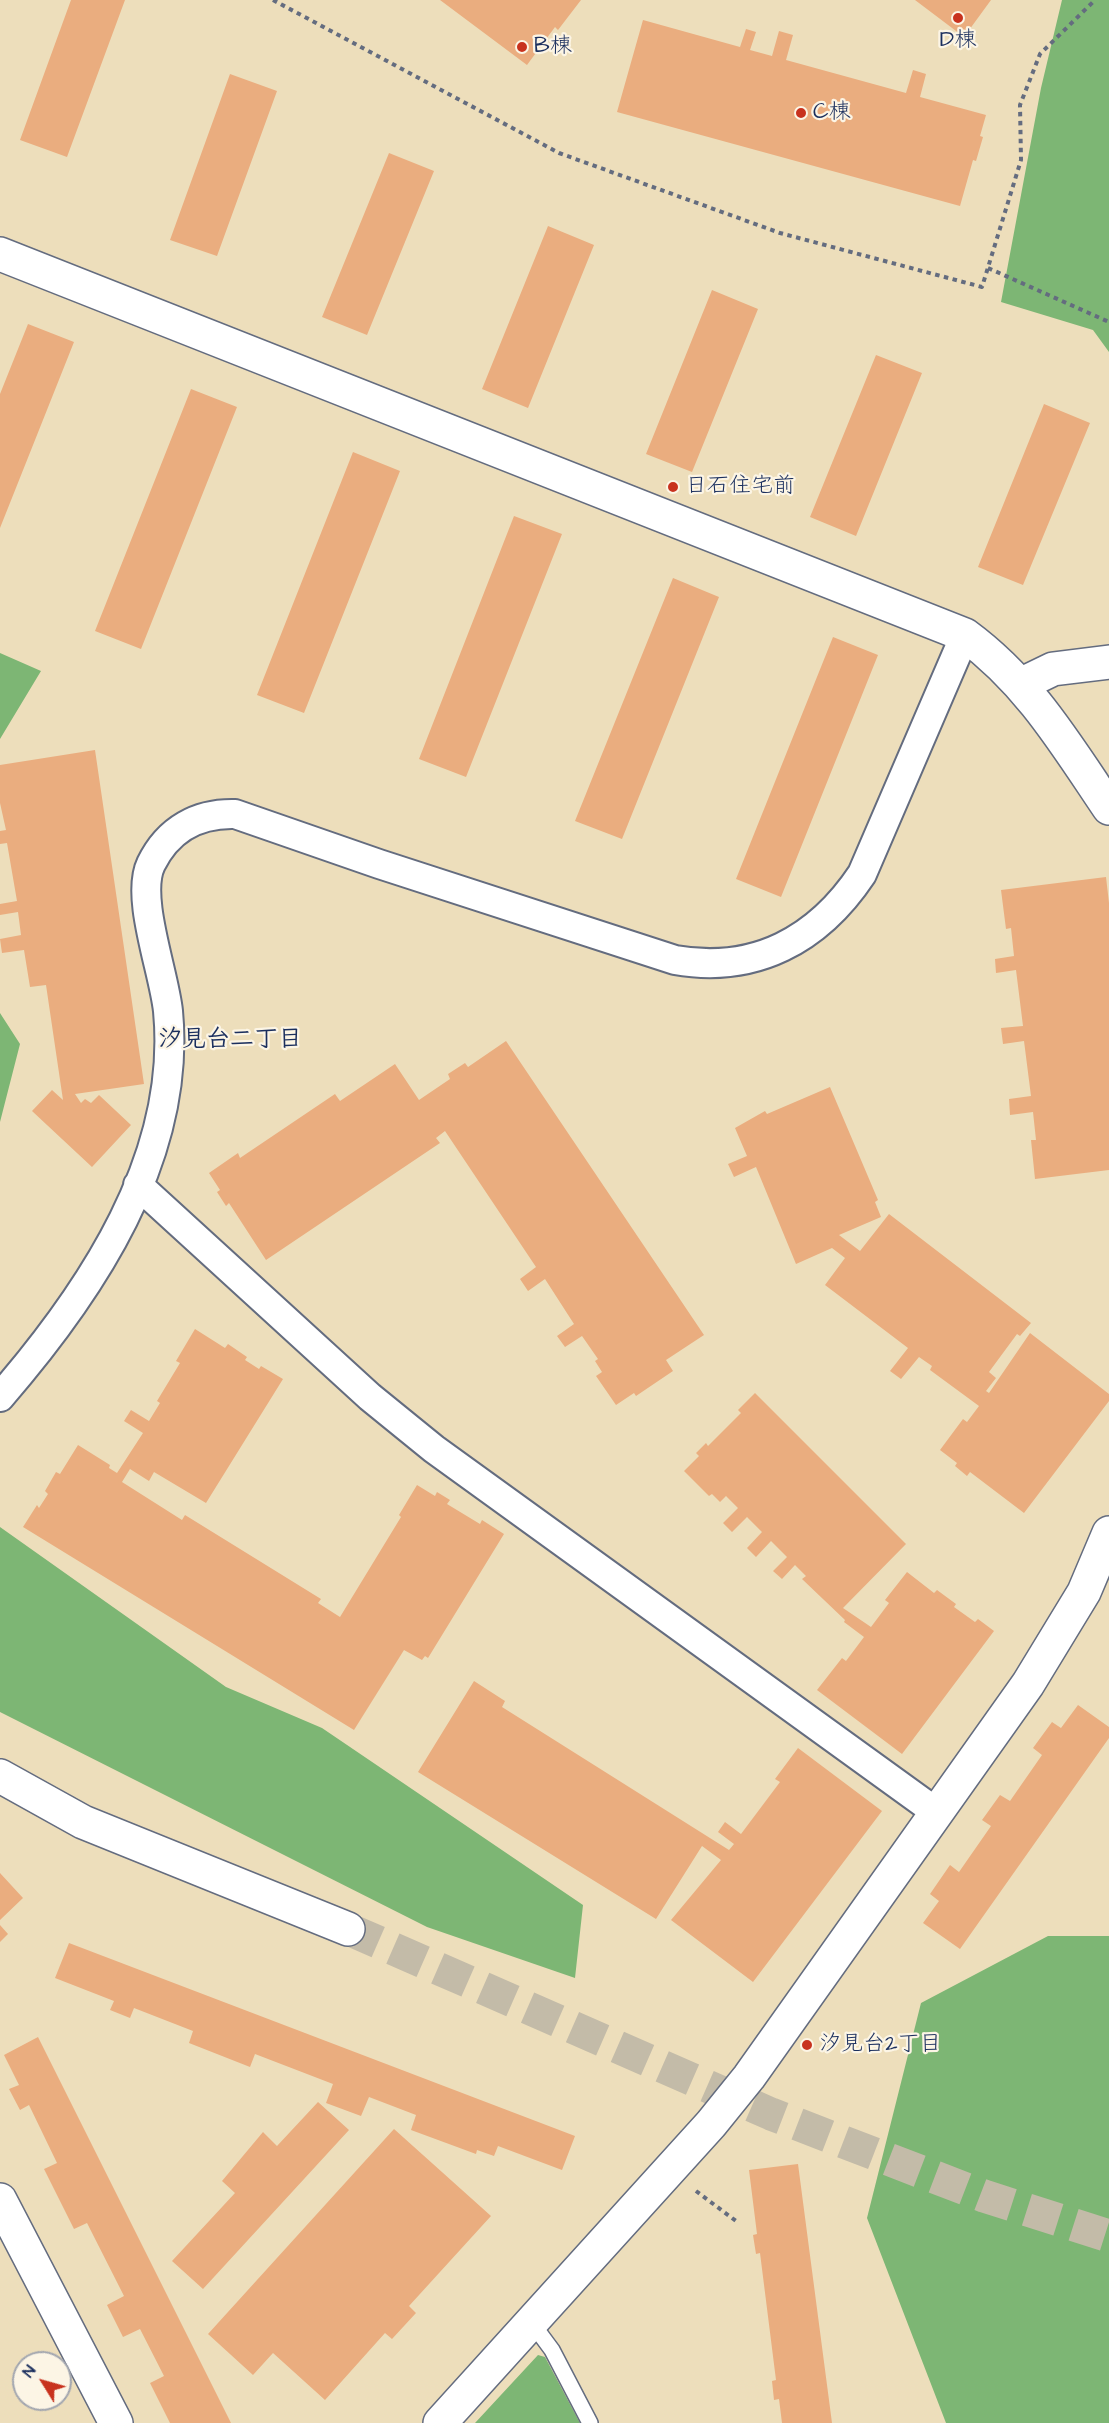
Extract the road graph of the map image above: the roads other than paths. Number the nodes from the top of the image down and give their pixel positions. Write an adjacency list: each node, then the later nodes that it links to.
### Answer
1 (0, 254): 2 (street)
2 (965, 635): 4 (street); 6 (street)
3 (1109, 662): 4 (street)
4 (1022, 684): 5 (street)
5 (1109, 808)
6 (138, 1185): 7 (street); 11 (street)
7 (0, 1397)
8 (1109, 1533): 9 (street)
9 (1097, 1595): 11 (street)
10 (0, 1776): 12 (street)
11 (936, 1812): 14 (street)
12 (348, 1929)
13 (0, 2200): 15 (street)
14 (532, 2323): 16 (street); 17 (lane)
15 (116, 2423)
16 (440, 2423)
17 (590, 2423)

